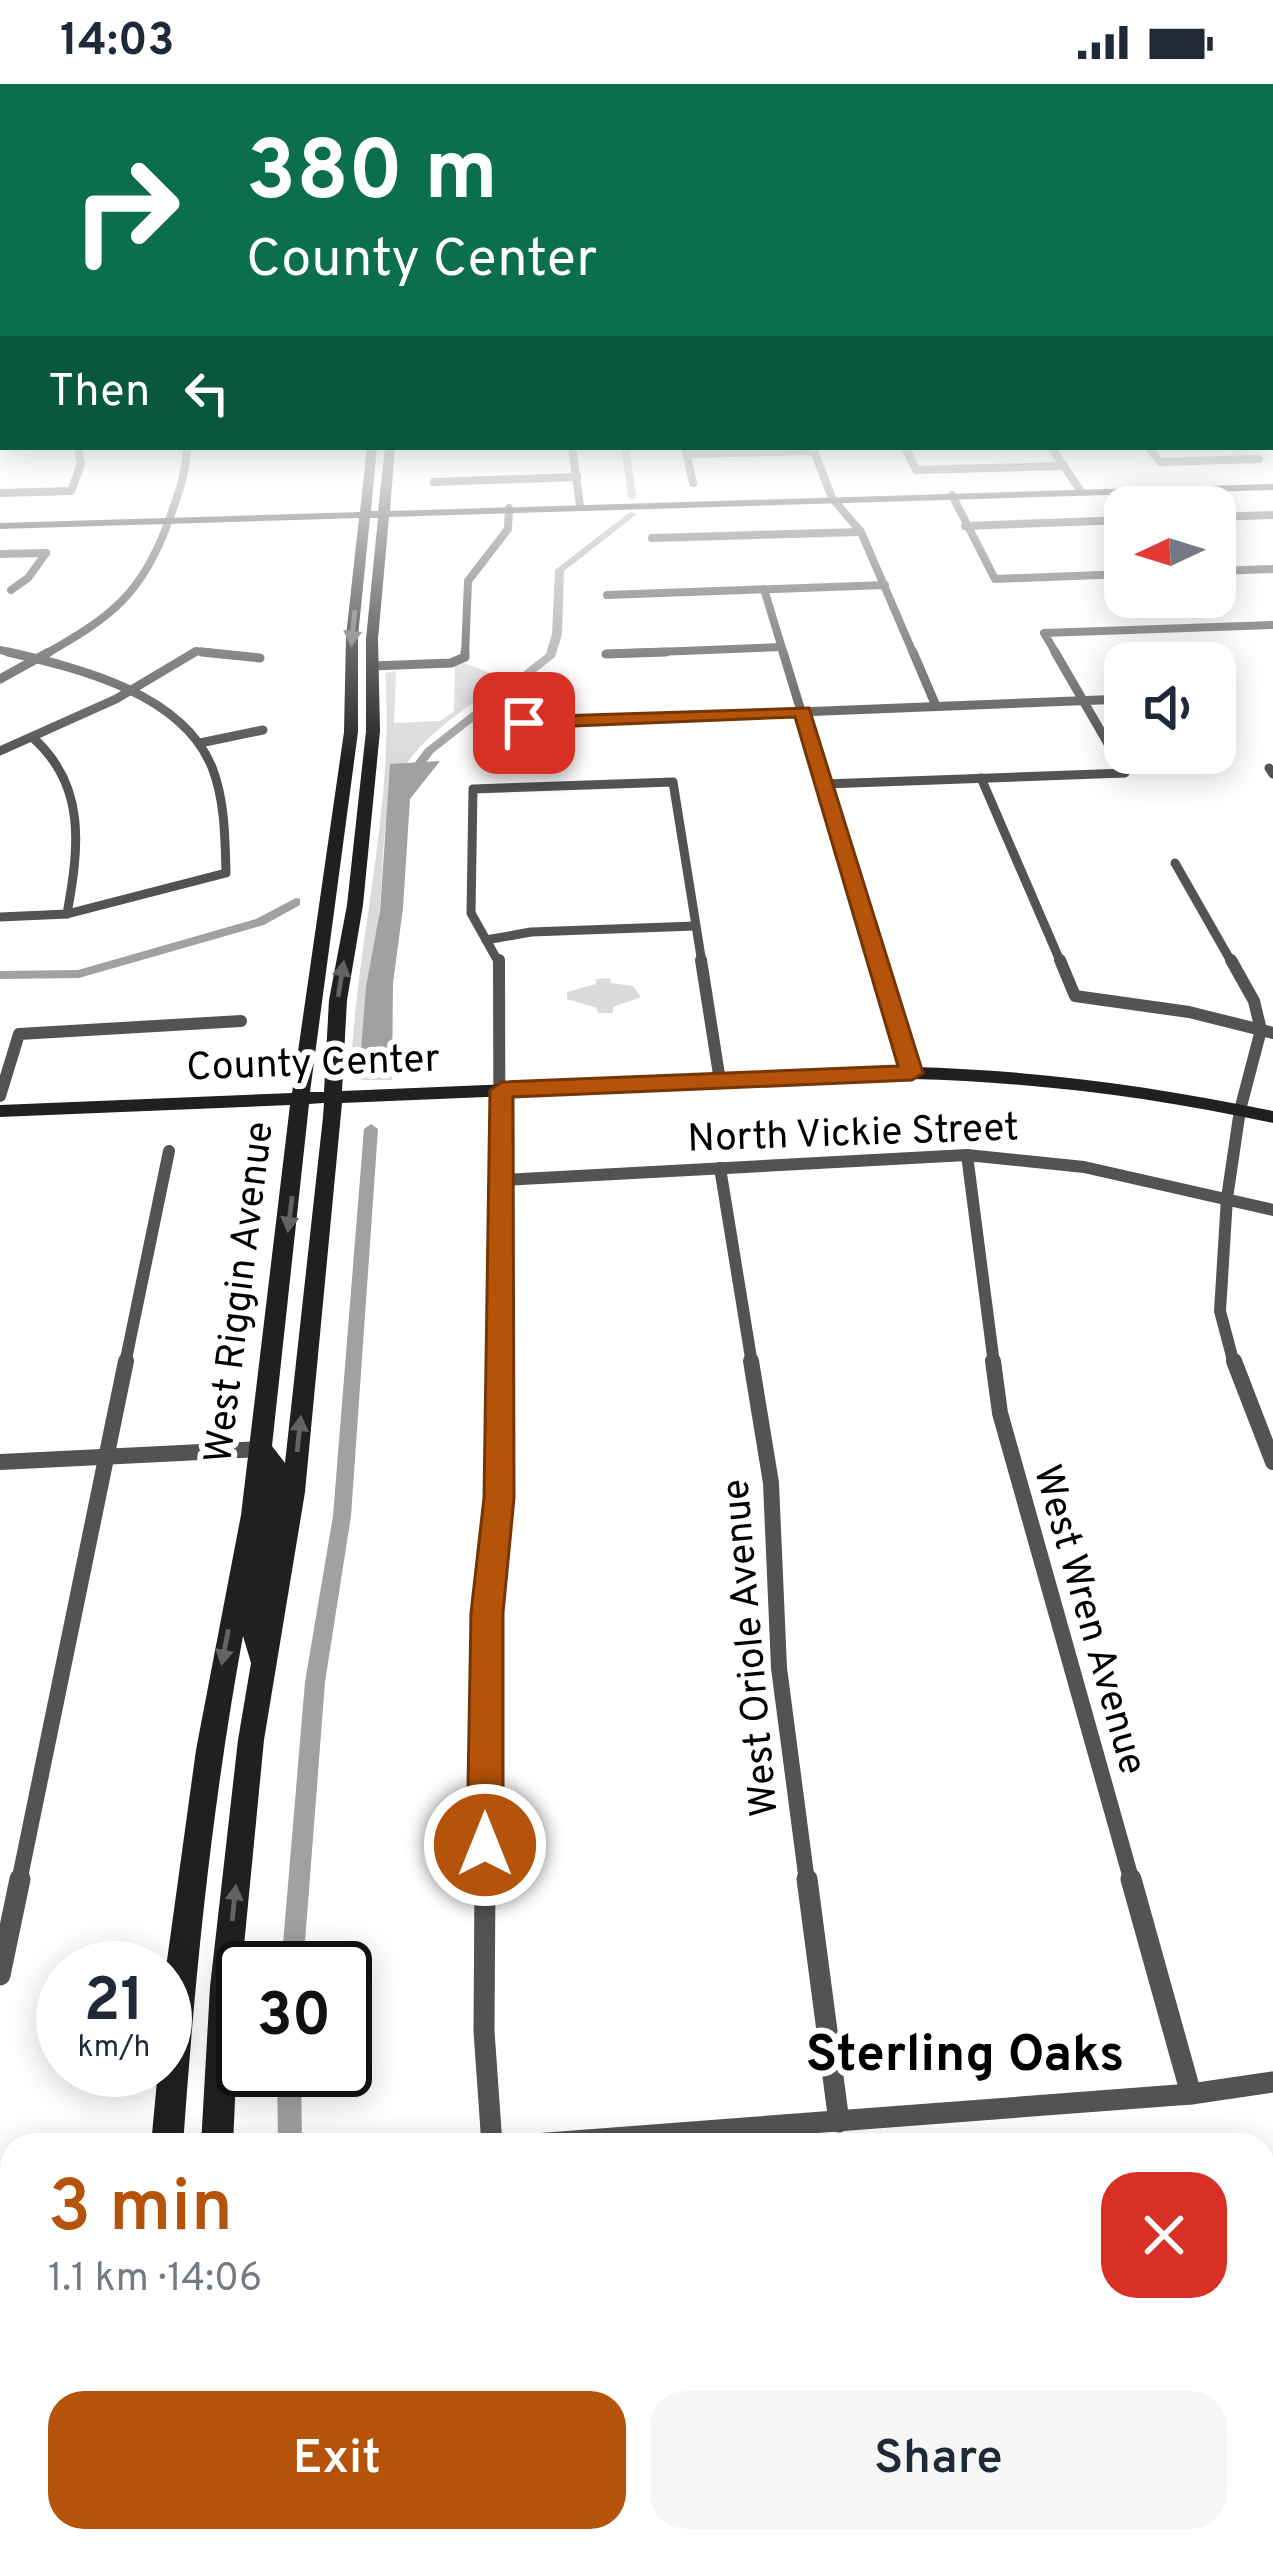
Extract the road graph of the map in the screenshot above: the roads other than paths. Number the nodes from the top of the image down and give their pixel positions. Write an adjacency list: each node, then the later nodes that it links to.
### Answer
1 (166, 530): 21 (street)
2 (373, 530): 48 (main road, West Riggin Avenue, one-way to 48)
3 (376, 530): 22 (main road, West Riggin Avenue)
4 (507, 530): 22 (street)
5 (967, 530): 11 (street)
6 (862, 532): 7 (street); 12 (street)
7 (652, 538)
8 (0, 554): 14 (street)
9 (1273, 569): 10 (street)
10 (1236, 570)
11 (1104, 575)
12 (885, 585): 13 (street); 27 (street)
13 (764, 589): 15 (street); 17 (street)
14 (11, 590)
15 (607, 595)
16 (1273, 625): 25 (street)
17 (781, 646): 19 (street); 28 (street)
18 (0, 650): 21 (street)
19 (606, 654)
20 (260, 658): 24 (street)
21 (39, 660): 23 (street); 24 (street)
22 (372, 666): 47 (main road, West Riggin Avenue, one-way to 22)
23 (0, 679)
24 (130, 690): 31 (street); 32 (street)
25 (1083, 700): 26 (street); 27 (street); 34 (street)
26 (1104, 700)
27 (936, 706): 28 (street)
28 (802, 712): 29 (street); 35 (street)
29 (524, 723)
30 (263, 730): 32 (street)
31 (32, 737): 33 (street); 37 (street)
32 (200, 743): 37 (street)
33 (0, 751)
34 (981, 778): 35 (street); 42 (street)
35 (825, 784): 43 (street)
36 (1175, 863): 42 (street)
37 (67, 914): 38 (street)
38 (0, 917)
39 (695, 926): 40 (street); 40 (street); 44 (street)
40 (486, 940): 45 (street)
41 (241, 1021): 46 (street)
42 (1267, 1032): 49 (street)
43 (912, 1073): 44 (main road, County Center); 49 (main road, County Center)
44 (720, 1082): 45 (main road, County Center)
45 (502, 1090): 47 (main road, County Center); 55 (street)
46 (0, 1096)
47 (333, 1096): 48 (main road, County Center); 62 (main road, West Riggin Avenue, one-way to 47)
48 (302, 1097): 50 (main road, County Center); 58 (main road, West Riggin Avenue, one-way to 58)
49 (1240, 1110): 51 (main road, County Center); 56 (street)
50 (0, 1111)
51 (1273, 1117)
52 (169, 1150): 59 (street)
53 (967, 1155): 54 (street, North Vickie Street); 56 (street, North Vickie Street); 65 (street, West Wren Avenue)
54 (720, 1168): 55 (street, North Vickie Street); 66 (street, West Oriole Avenue)
55 (502, 1180): 69 (street)
56 (1227, 1198): 57 (street, North Vickie Street); 61 (street)
57 (1273, 1210)
58 (261, 1450): 59 (street); 62 (main road); 67 (main road, West Riggin Avenue, one-way to 67)
59 (108, 1457): 60 (street); 63 (street)
60 (0, 1462)
61 (1273, 1462)
62 (263, 1663): 68 (main road, West Riggin Avenue, one-way to 62)
63 (0, 1975)
64 (1273, 2082): 65 (street)
65 (1191, 2094): 66 (street)
66 (839, 2122): 70 (street)
67 (168, 2133)
68 (218, 2133)
69 (491, 2133)
70 (687, 2133)

